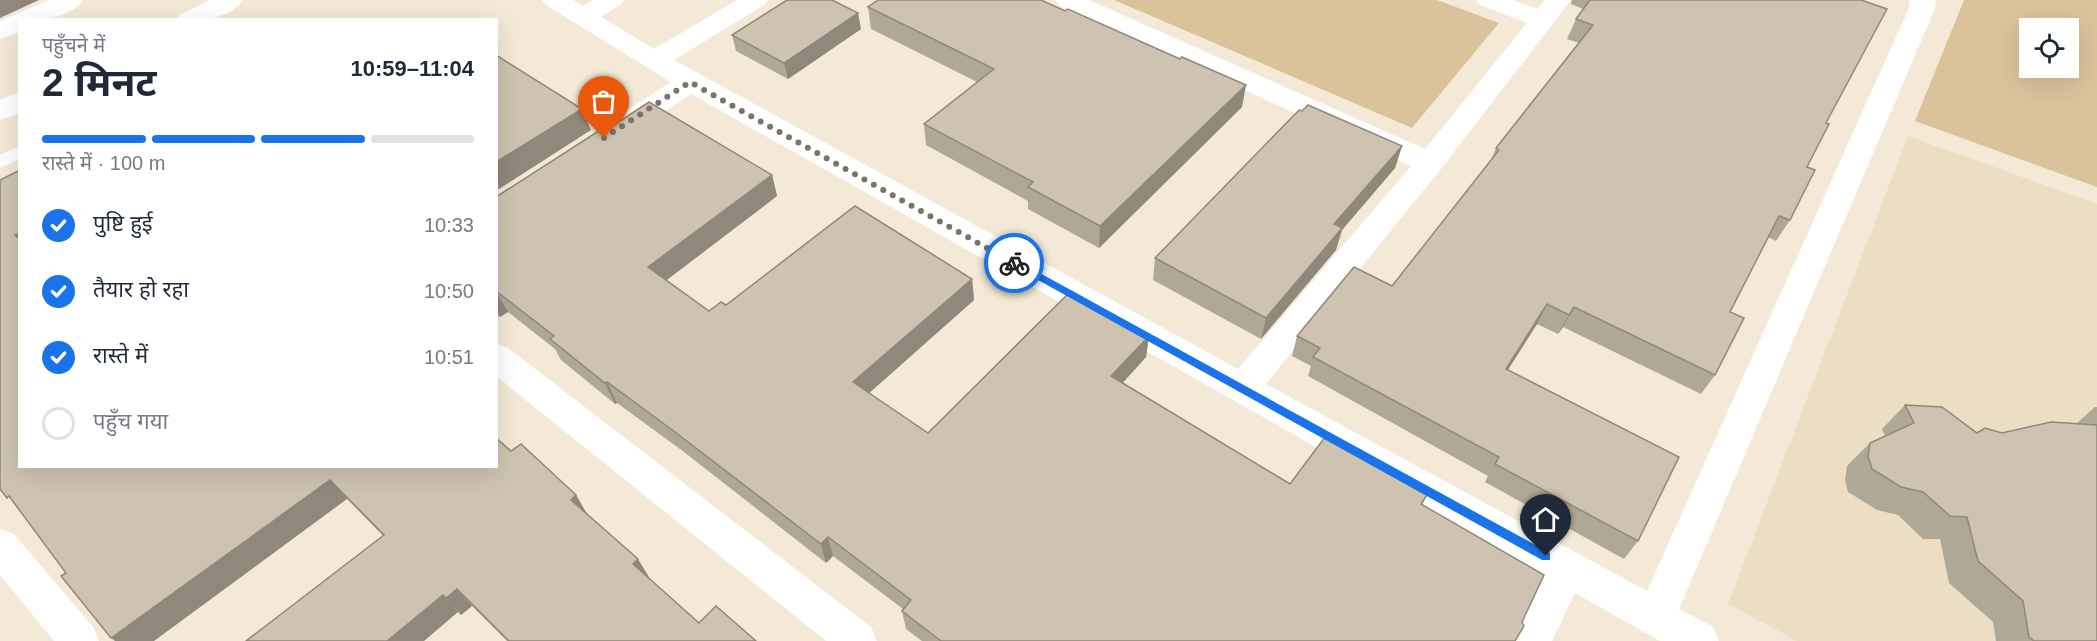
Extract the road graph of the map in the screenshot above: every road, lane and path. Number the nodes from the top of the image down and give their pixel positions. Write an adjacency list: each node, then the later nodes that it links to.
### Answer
1 (70, 0): 12 (street)
2 (230, 0): 11 (street)
3 (555, 0): 10 (street)
4 (611, 0): 10 (street)
5 (755, 0): 15 (street)
6 (1068, 0): 22 (street)
7 (1489, 0): 9 (street)
8 (1923, 0): 27 (street)
9 (1550, 10): 22 (street)
10 (583, 16): 15 (street)
11 (202, 17)
12 (30, 18)
13 (18, 23): 14 (street)
14 (0, 31)
15 (655, 60): 16 (street)
16 (690, 82): 19 (street); 24 (street)
17 (18, 102): 18 (street)
18 (0, 111)
19 (601, 141)
20 (18, 153): 21 (lane)
21 (0, 162)
22 (1430, 163): 24 (street)
23 (498, 359): 29 (street)
24 (1241, 389): 26 (street)
25 (0, 546): 28 (street)
26 (1566, 568): 27 (street); 30 (street)
27 (1655, 618): 31 (street)
28 (79, 641)
29 (857, 641)
30 (1531, 641)
31 (1699, 641)

